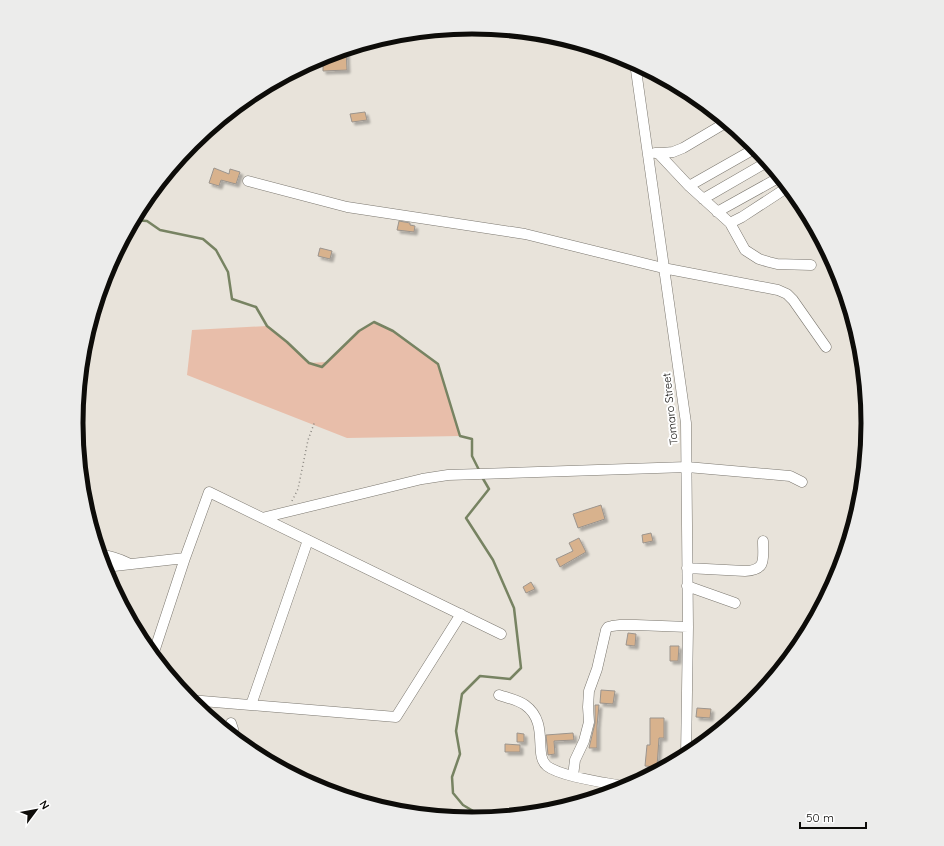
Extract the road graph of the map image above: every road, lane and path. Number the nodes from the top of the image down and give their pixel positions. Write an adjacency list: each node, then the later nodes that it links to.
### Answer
1 (636, 71): 4 (street, Tomaro Street)
2 (721, 125): 5 (street)
3 (750, 151): 9 (street)
4 (647, 152): 5 (street); 15 (street, Tomaro Street)
5 (658, 153): 9 (street)
6 (762, 165): 11 (street)
7 (775, 179): 12 (street)
8 (248, 181): 15 (street)
9 (689, 186): 11 (street)
10 (784, 190): 13 (street)
11 (703, 199): 12 (street)
12 (717, 212): 13 (street)
13 (730, 223): 14 (street)
14 (811, 265)
15 (663, 268): 16 (street); 18 (street, Tomaro Street)
16 (826, 347)
17 (315, 421): 20 (path)
18 (686, 468): 19 (street); 20 (street); 28 (street, Tomaro Street)
19 (802, 482)
20 (286, 512): 21 (street)
21 (262, 518): 22 (street); 25 (street)
22 (308, 540): 31 (street); 37 (street)
23 (763, 541): 28 (street)
24 (107, 555): 26 (street)
25 (185, 558): 26 (street); 34 (street)
26 (130, 564): 27 (street)
27 (110, 565)
28 (687, 568): 29 (street, Tomaro Street)
29 (688, 586): 30 (street); 32 (street, Tomaro Street)
30 (735, 603)
31 (461, 614): 33 (street); 37 (street)
32 (688, 627): 40 (street, Tomaro Street); 41 (street)
33 (500, 634)
34 (155, 648)
35 (499, 695): 41 (street)
36 (200, 701): 37 (street)
37 (251, 705)
38 (231, 723): 39 (street)
39 (233, 730)
40 (686, 747)
41 (573, 776): 42 (street)
42 (615, 784)

